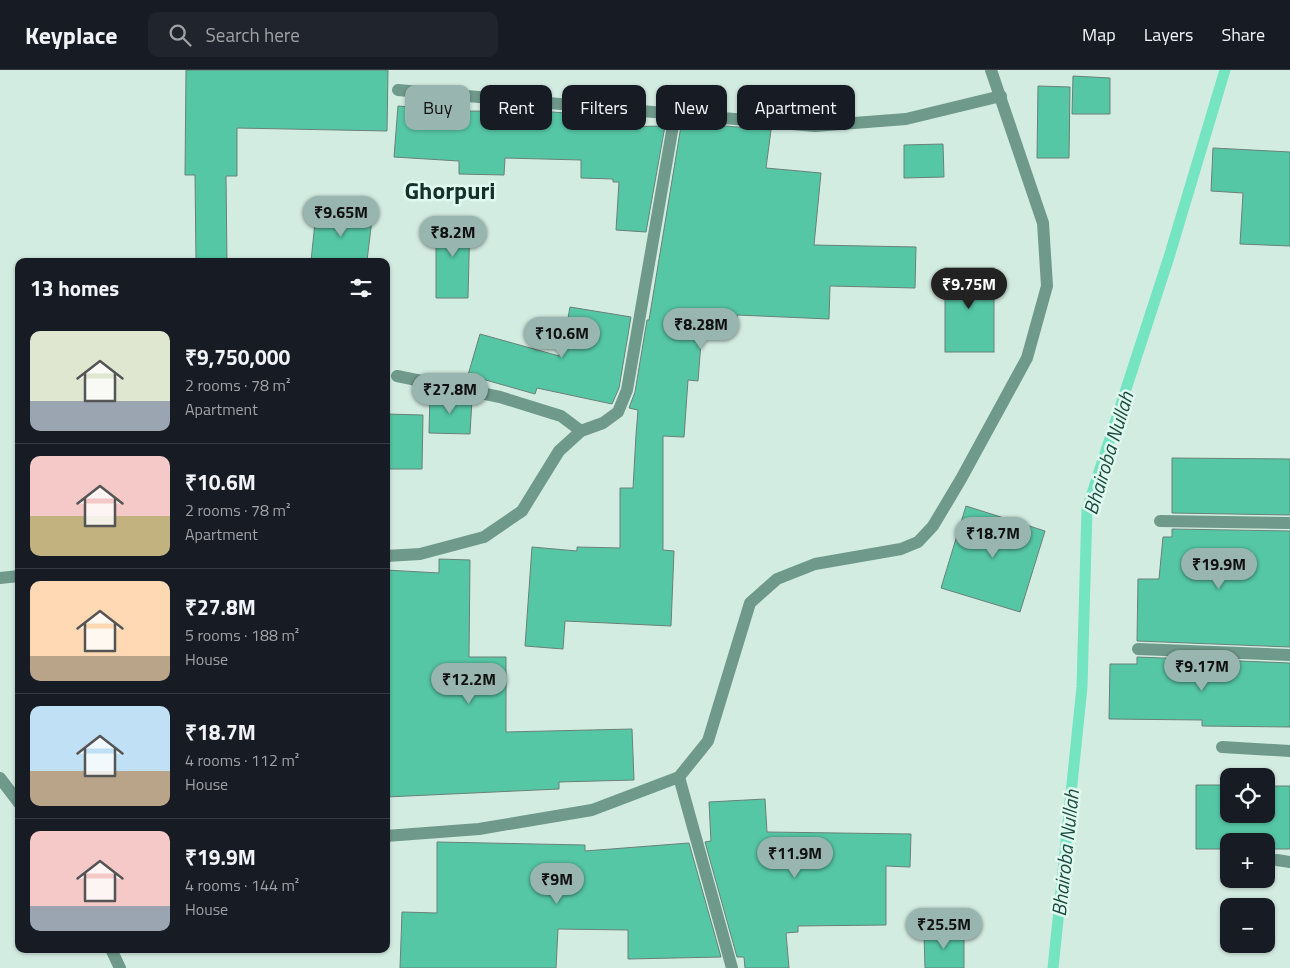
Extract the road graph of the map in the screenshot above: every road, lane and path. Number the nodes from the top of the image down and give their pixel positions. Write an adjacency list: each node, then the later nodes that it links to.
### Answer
1 (991, 70): 3 (street)
2 (398, 90): 4 (street)
3 (1001, 96): 5 (street); 18 (street)
4 (656, 112)
5 (727, 118)
6 (672, 130): 8 (street)
7 (396, 376): 8 (street)
8 (581, 431): 11 (street)
9 (1160, 521): 10 (street)
10 (1290, 523)
11 (390, 556)
12 (15, 576): 13 (street)
13 (0, 578)
14 (1138, 649): 15 (street)
15 (1290, 655)
16 (1222, 747): 17 (street)
17 (1290, 751)
18 (679, 777): 21 (street); 24 (street)
19 (0, 778): 20 (street)
20 (15, 798)
21 (390, 836)
22 (113, 953): 23 (street)
23 (120, 968)
24 (732, 968)

